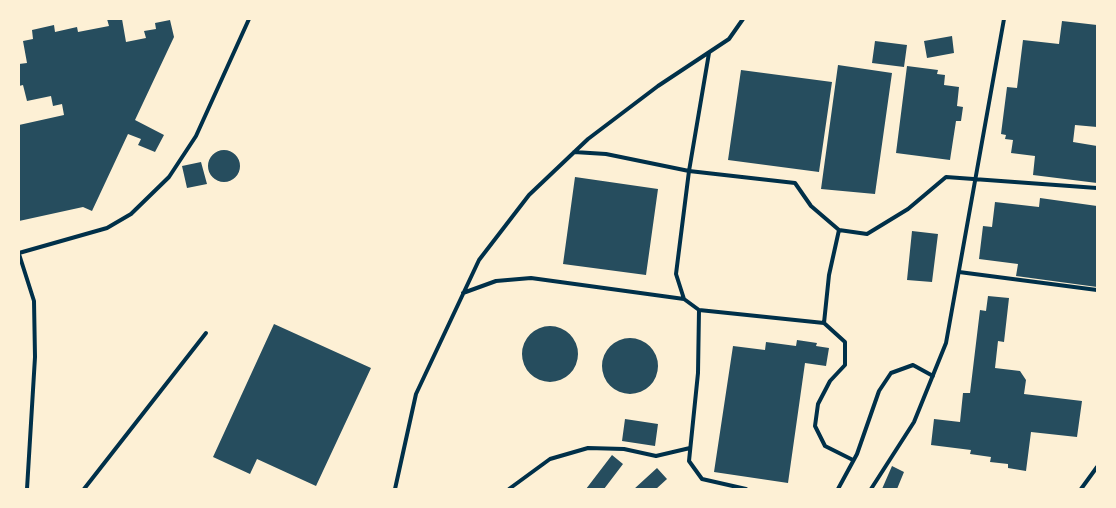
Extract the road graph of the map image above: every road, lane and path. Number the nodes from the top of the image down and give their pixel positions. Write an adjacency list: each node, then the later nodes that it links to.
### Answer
1 (249, 19): 10 (lane)
2 (744, 19): 4 (lane)
3 (1004, 19): 7 (lane)
4 (708, 53): 5 (lane); 6 (lane)
5 (574, 152): 6 (lane); 13 (lane)
6 (688, 171): 9 (lane); 14 (lane)
7 (976, 177): 8 (lane); 9 (lane); 11 (lane)
8 (1097, 188)
9 (839, 230): 16 (lane)
10 (19, 253): 22 (lane)
11 (959, 272): 12 (lane); 18 (lane)
12 (1097, 290)
13 (463, 294): 14 (lane); 24 (lane)
14 (684, 299): 15 (lane)
15 (699, 310): 16 (lane); 19 (lane)
16 (824, 323): 20 (lane)
17 (206, 333): 23 (lane)
18 (933, 376): 20 (lane); 28 (lane)
19 (690, 448): 25 (lane); 26 (lane)
20 (854, 460): 27 (lane)
21 (1097, 467): 29 (lane)
22 (27, 489)
23 (84, 489)
24 (395, 489)
25 (509, 489)
26 (746, 489)
27 (838, 489)
28 (871, 489)
29 (1081, 489)

